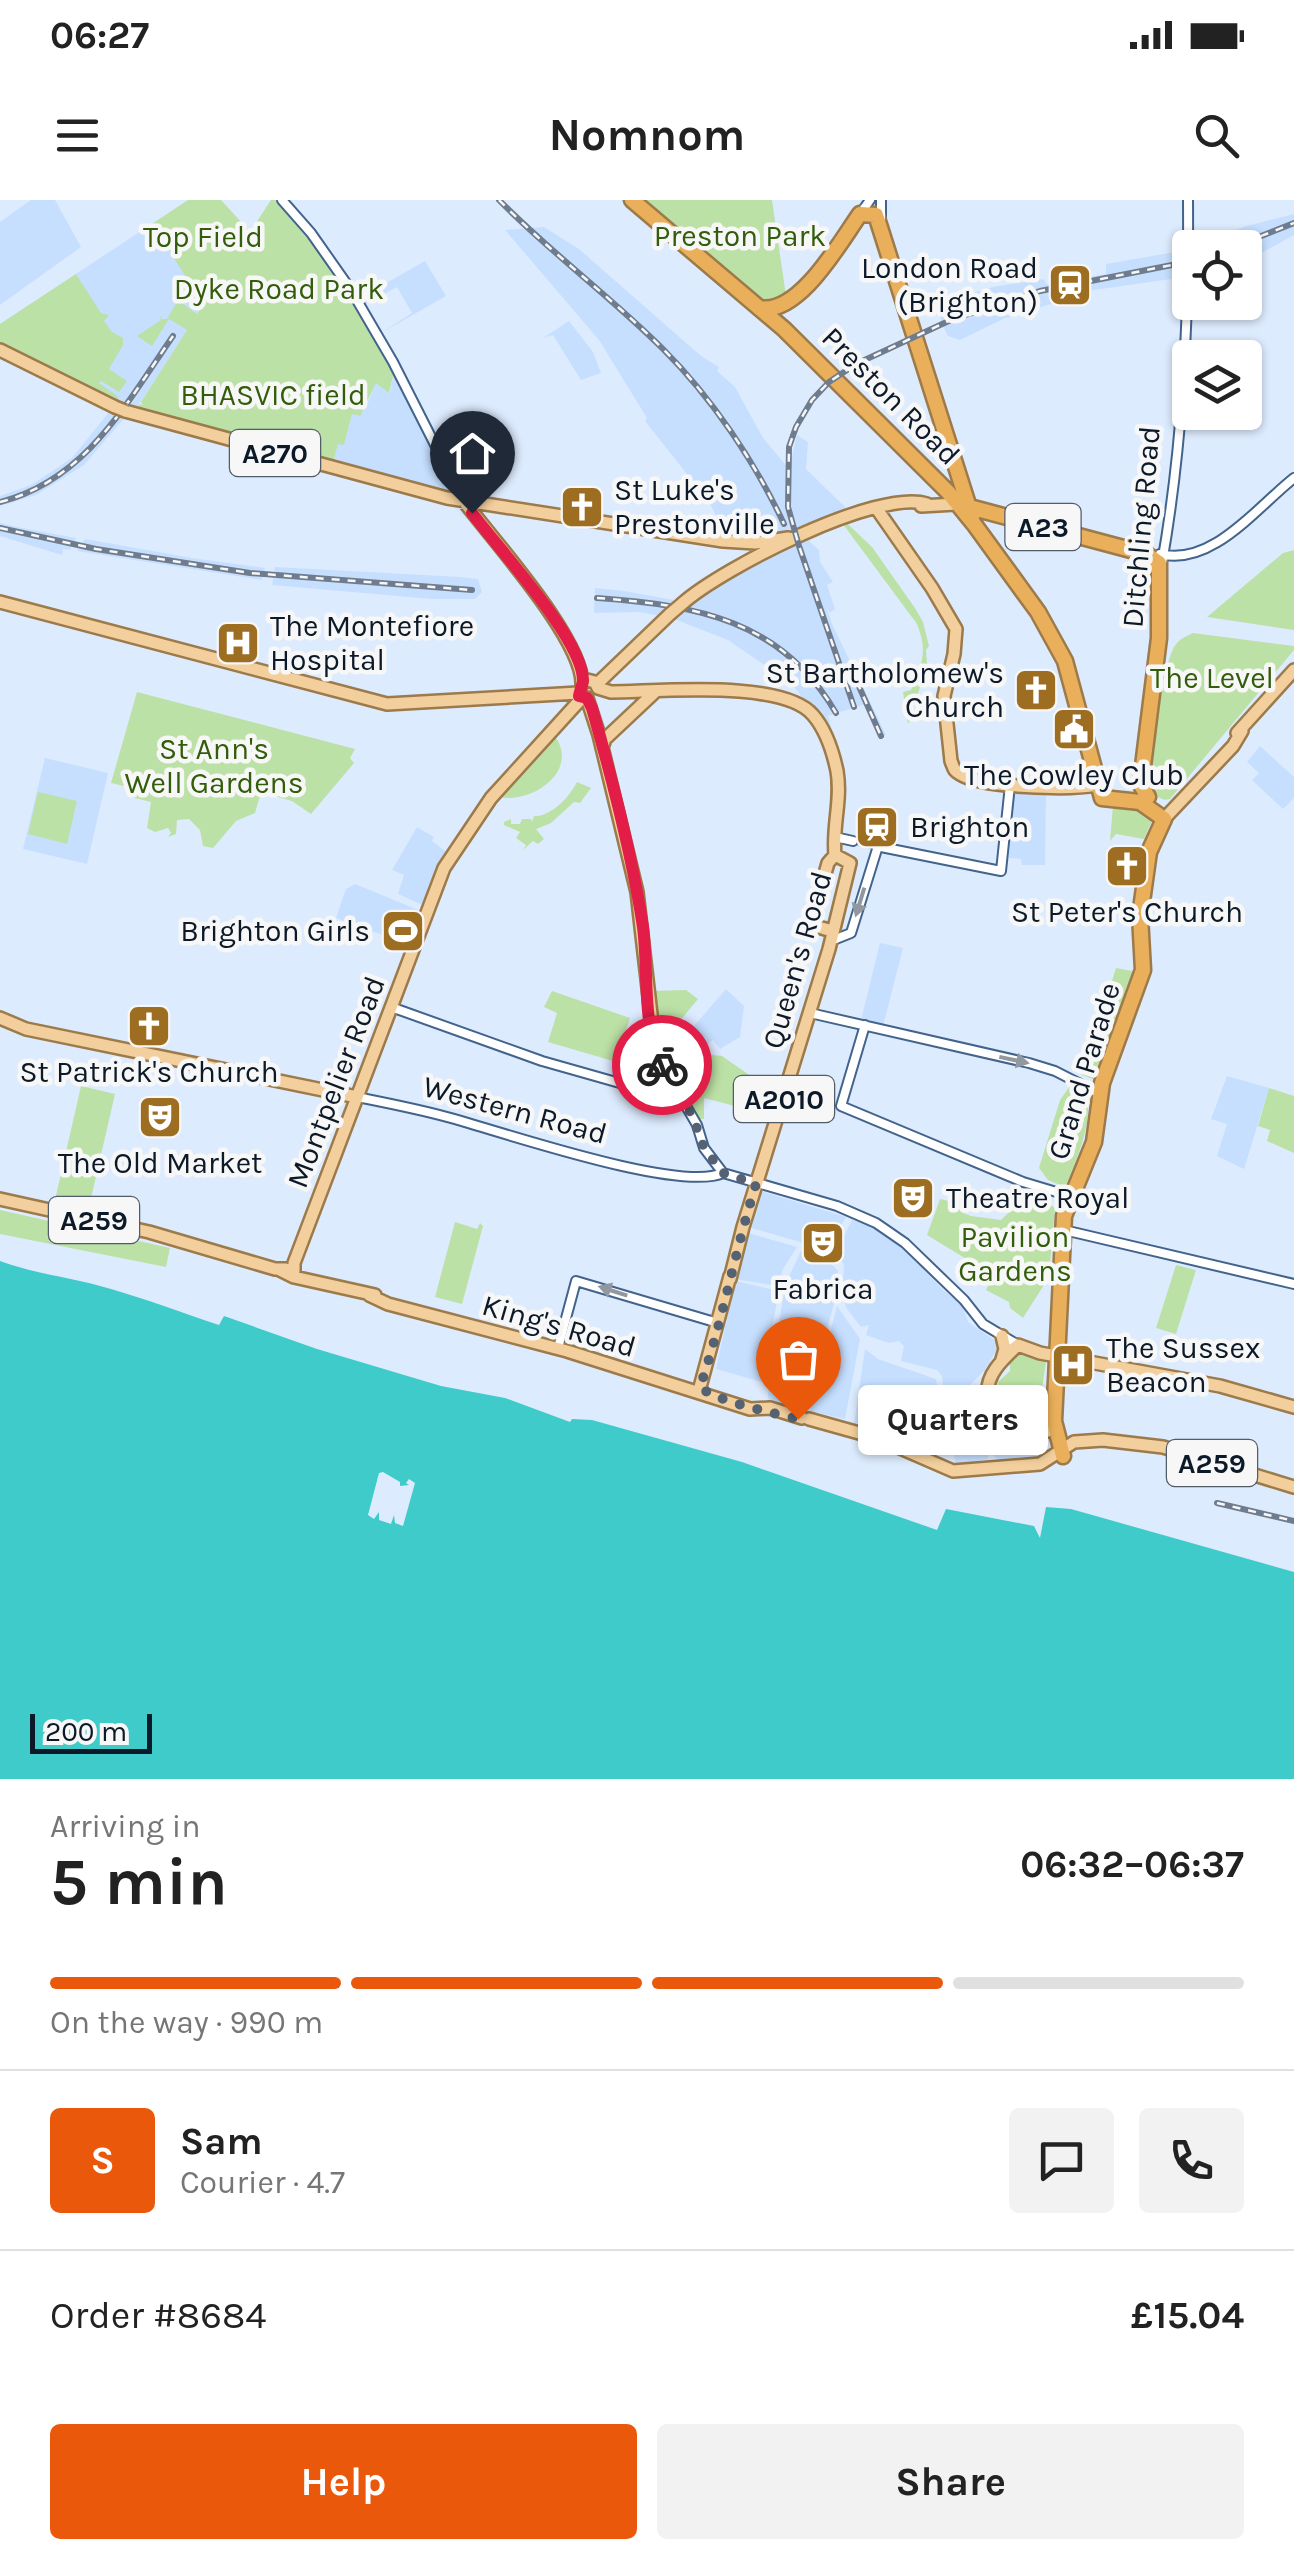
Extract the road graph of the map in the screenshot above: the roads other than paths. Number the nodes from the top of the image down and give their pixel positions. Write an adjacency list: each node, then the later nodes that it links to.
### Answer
1 (282, 200): 12 (street)
2 (632, 200): 8 (highway, A23)
3 (870, 200): 6 (street)
4 (1188, 200): 18 (street, Ditchling Road)
5 (881, 202): 7 (street)
6 (860, 214): 7 (highway); 9 (highway)
7 (881, 223): 13 (highway)
8 (758, 308): 9 (highway, A23); 9 (highway)
9 (784, 316): 13 (highway, Preston Road / A23)
10 (0, 350): 12 (main road, A270)
11 (1294, 478): 18 (street)
12 (457, 496): 16 (main road, A270); 21 (main road)
13 (962, 505): 14 (main road, A270); 18 (highway, A23); 25 (highway, A23)
14 (880, 508): 15 (main road, A270); 24 (main road)
15 (788, 538): 16 (main road, A270); 17 (main road, Montpelier Road)
16 (741, 543): 17 (main road, A270)
17 (760, 553): 21 (main road, Montpelier Road, bridge)
18 (1162, 562): 26 (highway, Ditchling Road)
19 (0, 602): 21 (main road)
20 (1294, 670): 27 (main road)
21 (587, 689): 22 (main road); 23 (main road); 32 (main road, Montpelier Road)
22 (648, 694): 23 (main road); 28 (main road)
23 (602, 741): 37 (main road)
24 (1010, 785): 25 (main road); 31 (street, one-way to 31)
25 (1103, 794): 26 (highway); 27 (highway)
26 (1148, 797): 27 (highway)
27 (1168, 818): 36 (highway, Grand Parade)
28 (835, 837): 29 (street); 30 (main road)
29 (853, 841)
30 (835, 855): 31 (main road, Queen's Road / A2010); 31 (main road)
31 (832, 936): 33 (main road, Queen's Road / A2010)
32 (391, 1007): 37 (street); 38 (main road, Montpelier Road)
33 (810, 1012): 35 (street); 40 (main road, Queen's Road / A2010)
34 (0, 1018): 38 (main road, Western Road)
35 (864, 1025): 36 (street, one-way to 36); 41 (street)
36 (1101, 1089): 41 (highway, Grand Parade)
37 (679, 1094): 39 (street)
38 (357, 1097): 39 (street, Western Road); 44 (main road, Montpelier Road)
39 (723, 1173): 40 (street, Western Road)
40 (756, 1184): 46 (main road, A2010); 47 (street, Western Road)
41 (1072, 1199): 43 (highway, Grand Parade)
42 (0, 1200): 44 (main road, King's Road / A259)
43 (1067, 1233): 45 (street); 50 (highway, Grand Parade)
44 (298, 1274): 49 (main road, King's Road / A259)
45 (1294, 1286)
46 (720, 1324): 49 (street, one-way to 49); 52 (main road, A2010)
47 (1002, 1336): 48 (street, Western Road); 51 (main road)
48 (1018, 1345): 50 (main road); 51 (main road)
49 (562, 1347): 52 (main road, King's Road / A259)
50 (1055, 1355): 53 (main road); 54 (highway, Grand Parade)
51 (1002, 1359): 54 (main road)
52 (705, 1391): 55 (main road, King's Road / A259)
53 (1294, 1408)
54 (1047, 1422): 55 (highway); 55 (highway)
55 (1061, 1453): 56 (main road, A259)
56 (1294, 1487)

